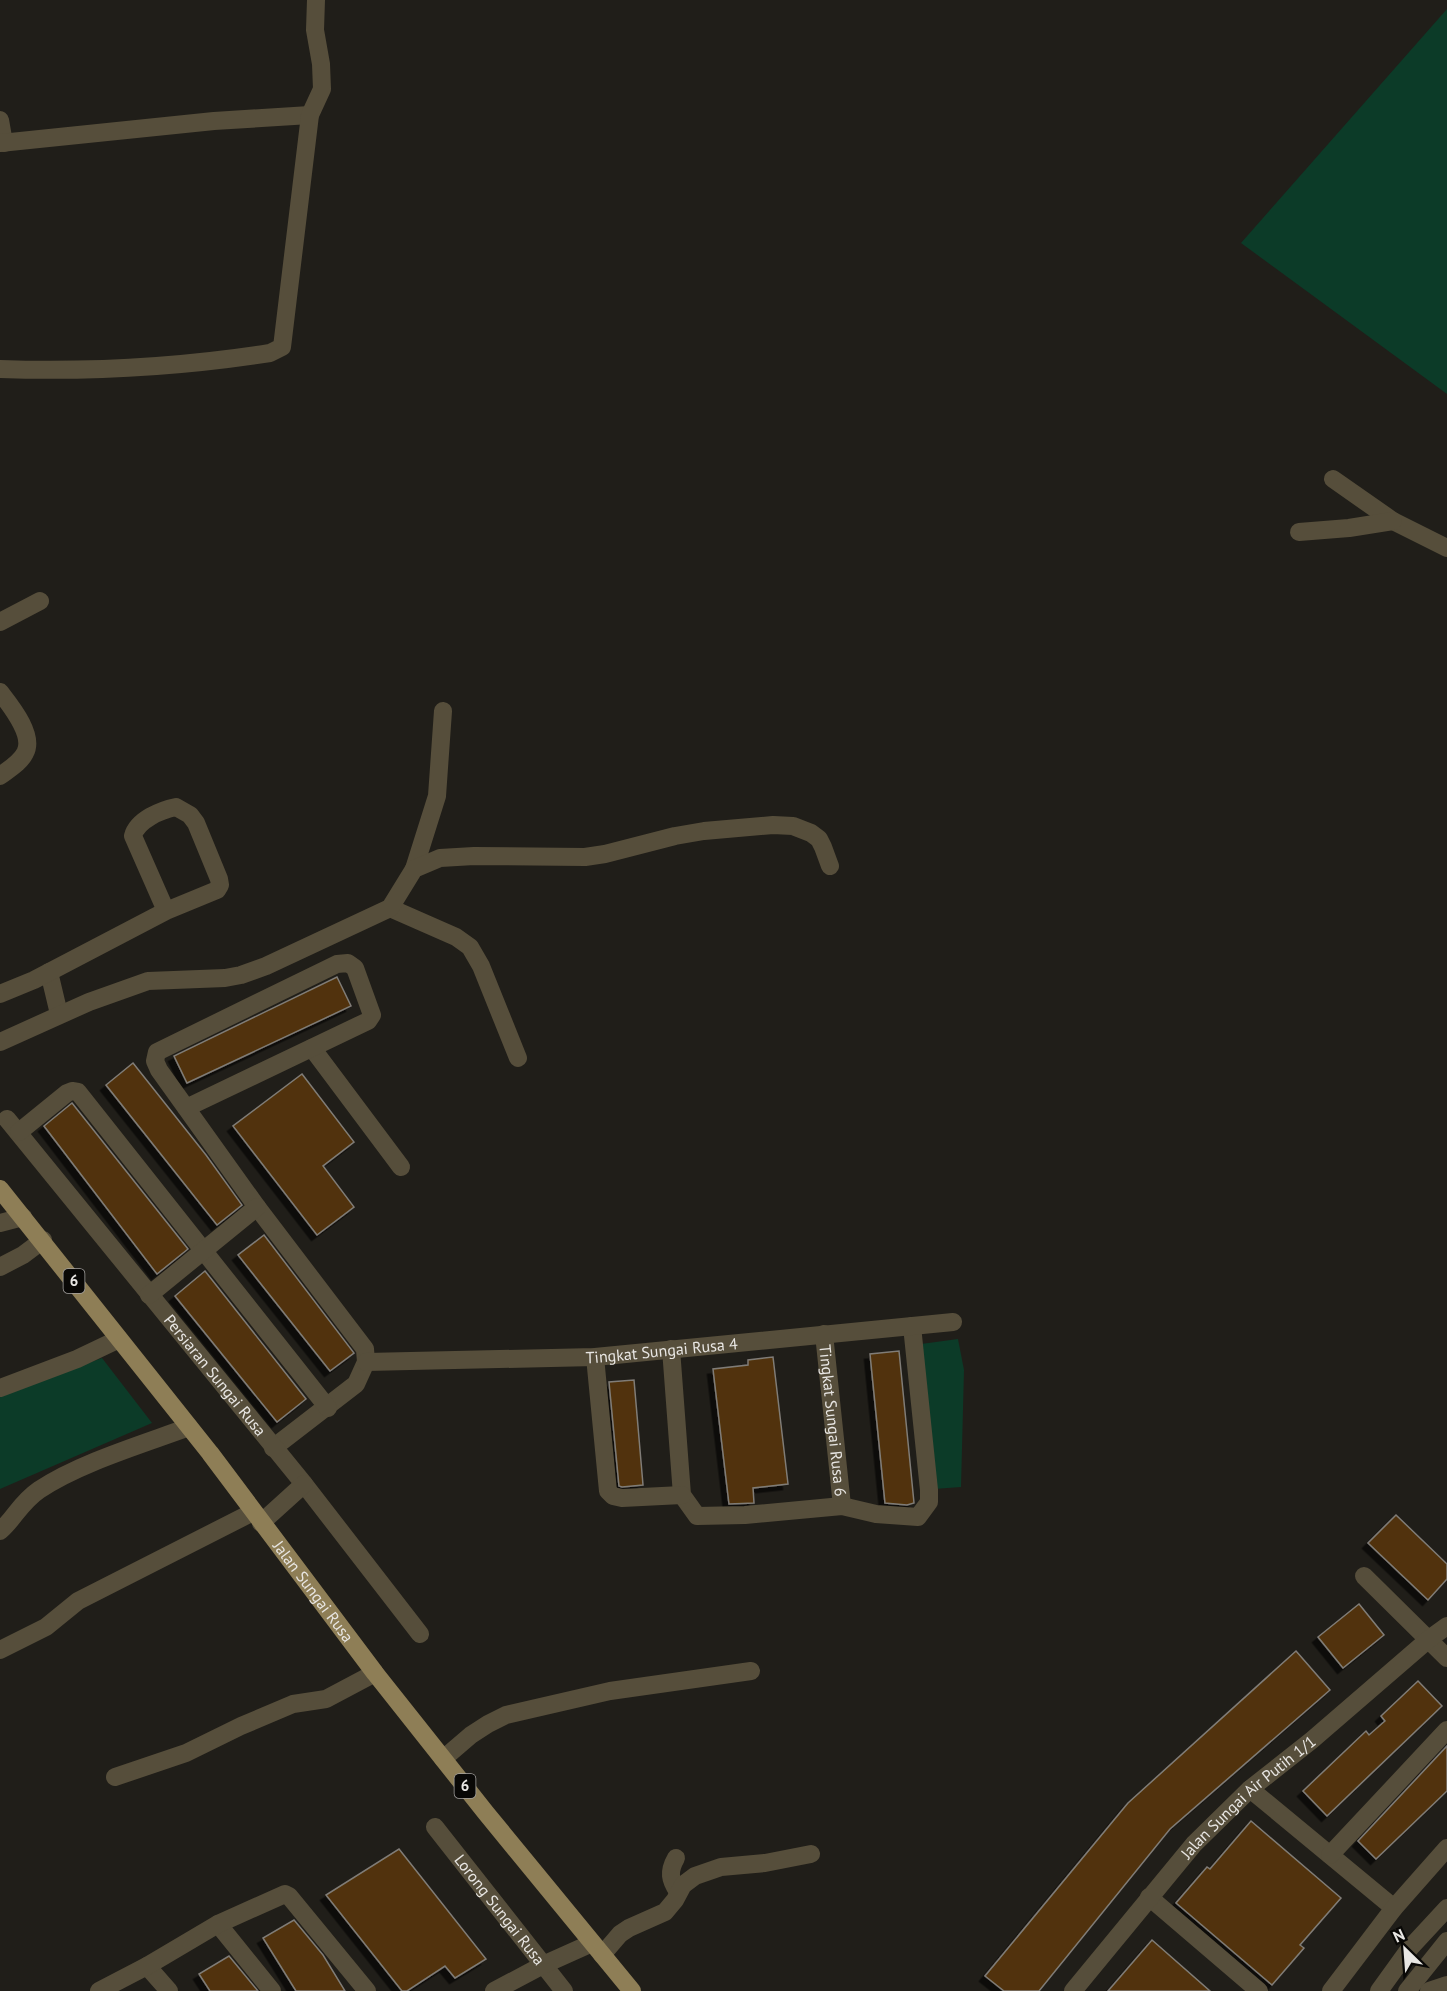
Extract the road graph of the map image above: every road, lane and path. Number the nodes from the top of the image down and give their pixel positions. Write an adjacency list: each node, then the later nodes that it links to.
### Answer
1 (315, 0): 2 (street)
2 (310, 115): 4 (street); 5 (street)
3 (0, 120): 4 (street)
4 (2, 143)
5 (0, 369)
6 (1333, 479): 7 (street)
7 (1393, 521): 8 (street); 9 (street)
8 (1299, 532)
9 (1447, 548)
10 (40, 601): 11 (street)
11 (0, 622)
12 (0, 692): 14 (street)
13 (443, 711): 16 (street)
14 (0, 776)
15 (830, 866): 16 (street)
16 (414, 869): 17 (street)
17 (390, 908): 21 (street); 24 (street)
18 (166, 911): 18 (street); 19 (street)
19 (49, 972): 20 (street); 21 (street)
20 (0, 994)
21 (59, 1014): 22 (street)
22 (0, 1042)
23 (312, 1048): 25 (street); 25 (street); 26 (street)
24 (518, 1058)
25 (186, 1108): 28 (street)
26 (401, 1167)
27 (0, 1189): 29 (main road, Jalan Sungai Rusa / 6)
28 (257, 1207): 32 (street); 41 (street)
29 (23, 1217): 30 (street); 31 (main road, Jalan Sungai Rusa / 6)
30 (0, 1223)
31 (43, 1240): 33 (street); 38 (main road, Jalan Sungai Rusa / 6)
32 (203, 1251): 34 (street); 34 (street, Persiaran Sungai Rusa); 43 (street)
33 (0, 1267)
34 (149, 1295): 45 (street, Persiaran Sungai Rusa)
35 (953, 1322): 36 (street, Tingkat Sungai Rusa 4)
36 (912, 1326): 37 (street, Tingkat Sungai Rusa 4); 48 (street)
37 (824, 1334): 39 (street, Tingkat Sungai Rusa 4); 48 (street, Tingkat Sungai Rusa 6)
38 (119, 1340): 42 (street); 44 (main road, Jalan Sungai Rusa / 6)
39 (671, 1349): 40 (street, Tingkat Sungai Rusa 4); 47 (street)
40 (596, 1357): 41 (street, Tingkat Sungai Rusa 4); 47 (street)
41 (366, 1362): 43 (street)
42 (0, 1388)
43 (328, 1408): 45 (street)
44 (189, 1427): 49 (main road, Jalan Sungai Rusa / 6); 50 (street)
45 (273, 1448): 46 (street, Persiaran Sungai Rusa)
46 (304, 1484): 49 (street); 53 (street, Persiaran Sungai Rusa)
47 (682, 1495): 48 (street)
48 (842, 1506)
49 (257, 1517): 55 (street); 58 (main road, Jalan Sungai Rusa / 6)
50 (0, 1531)
51 (1364, 1576): 54 (street)
52 (1447, 1626): 54 (street, Jalan Sungai Air Putih 1/1)
53 (420, 1634)
54 (1429, 1639): 56 (street); 62 (street, Jalan Sungai Air Putih 1/1)
55 (0, 1650)
56 (1447, 1658)
57 (751, 1671): 60 (street)
58 (375, 1673): 60 (main road, Jalan Sungai Rusa / 6); 61 (street)
59 (1447, 1730): 66 (street)
60 (443, 1759): 75 (main road, Jalan Sungai Rusa / 6)
61 (115, 1777)
62 (1250, 1789): 66 (street); 69 (street, Jalan Sungai Air Putih 1/1)
63 (435, 1827): 77 (street, Lorong Sungai Rusa)
64 (1447, 1848): 70 (street)
65 (811, 1854): 68 (street)
66 (1330, 1855): 70 (street)
67 (676, 1858): 68 (street)
68 (678, 1892): 75 (street)
69 (1149, 1897): 87 (street, Jalan Sungai Air Putih 1/1); 88 (street)
70 (1394, 1908): 89 (street)
71 (1447, 1908): 74 (street)
72 (218, 1924): 78 (street); 82 (street); 83 (street)
73 (1447, 1941): 76 (street)
74 (1410, 1948): 76 (street); 90 (street)
75 (597, 1949): 77 (street); 86 (main road, Jalan Sungai Rusa / 6)
76 (1439, 1964): 91 (street)
77 (543, 1965): 84 (street); 85 (street, Lorong Sungai Rusa)
78 (147, 1966): 80 (street); 81 (street)
79 (1447, 1985): 92 (street)
80 (99, 1991)
81 (170, 1991)
82 (272, 1991)
83 (367, 1991)
84 (494, 1991)
85 (564, 1991)
86 (632, 1991)
87 (1073, 1991)
88 (1259, 1991)
89 (1331, 1991)
90 (1379, 1991)
91 (1407, 1991)
92 (1429, 1991)

